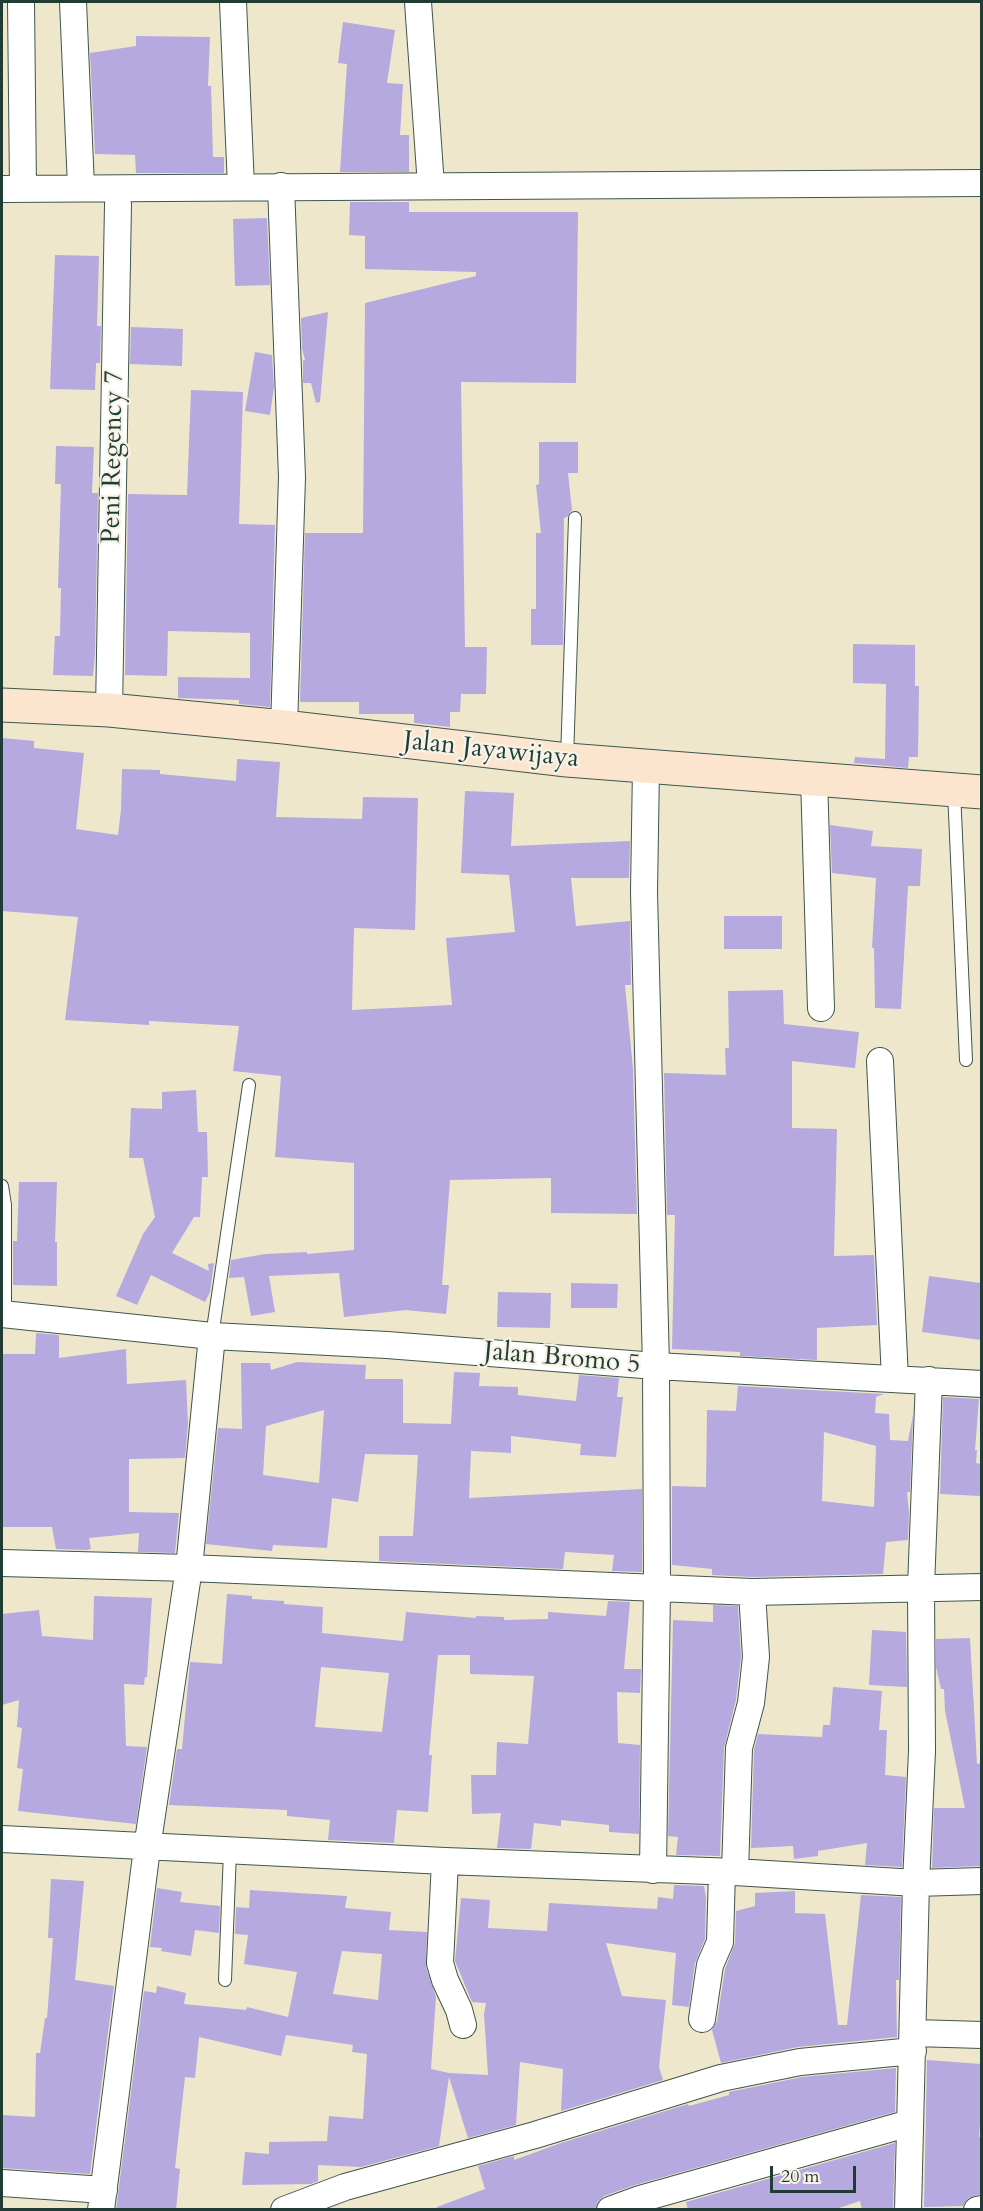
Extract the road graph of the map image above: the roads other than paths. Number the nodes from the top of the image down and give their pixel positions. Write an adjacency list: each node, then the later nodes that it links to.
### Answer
1 (21, 2): 10 (street)
2 (73, 2): 8 (street)
3 (233, 2): 9 (street)
4 (418, 2): 7 (street)
5 (981, 183): 7 (street)
6 (281, 186): 7 (street); 9 (street); 15 (street)
7 (431, 186)
8 (81, 187): 9 (street); 10 (street)
9 (241, 187)
10 (12, 188)
11 (118, 204): 14 (street, Peni Regency 7)
12 (574, 518): 16 (lane)
13 (2, 705): 14 (main road, Jalan Jayawijaya)
14 (109, 710): 15 (main road, Jalan Jayawijaya)
15 (284, 727): 16 (main road, Jalan Jayawijaya)
16 (567, 760): 17 (main road, Jalan Jayawijaya)
17 (646, 767): 18 (main road, Jalan Jayawijaya); 27 (street)
18 (814, 778): 19 (main road, Jalan Jayawijaya); 20 (street)
19 (968, 791): 21 (lane)
20 (821, 1008)
21 (966, 1060)
22 (880, 1061): 28 (street)
23 (249, 1085): 26 (lane)
24 (2, 1186): 25 (lane)
25 (3, 1314): 26 (street, Jalan Bromo 5)
26 (212, 1336): 27 (street, Jalan Bromo 5); 32 (street)
27 (656, 1366): 28 (street); 35 (street, Jalan Bromo 5)
28 (895, 1379): 29 (street)
29 (929, 1380): 30 (street); 33 (street)
30 (981, 1384)
31 (2, 1563): 32 (street)
32 (189, 1568): 35 (street); 38 (street)
33 (921, 1587): 34 (street); 36 (street); 44 (street)
34 (981, 1587)
35 (657, 1588): 36 (street); 41 (street, Jalan Bromo 5)
36 (752, 1592): 42 (street)
37 (2, 1839): 38 (street)
38 (147, 1848): 39 (street); 52 (street)
39 (230, 1851): 40 (street); 45 (lane)
40 (445, 1861): 41 (street); 47 (street)
41 (652, 1870): 42 (street)
42 (728, 1872): 44 (street); 46 (street)
43 (981, 1881): 44 (street)
44 (916, 1883): 49 (street)
45 (225, 1980)
46 (702, 2019)
47 (463, 2025)
48 (981, 2035): 49 (street)
49 (913, 2042): 50 (street); 54 (street)
50 (910, 2123): 55 (street); 56 (street)
51 (2, 2183): 52 (street)
52 (103, 2200)
53 (981, 2209): 57 (street)
54 (284, 2210)
55 (610, 2210)
56 (908, 2210)
57 (977, 2210)

